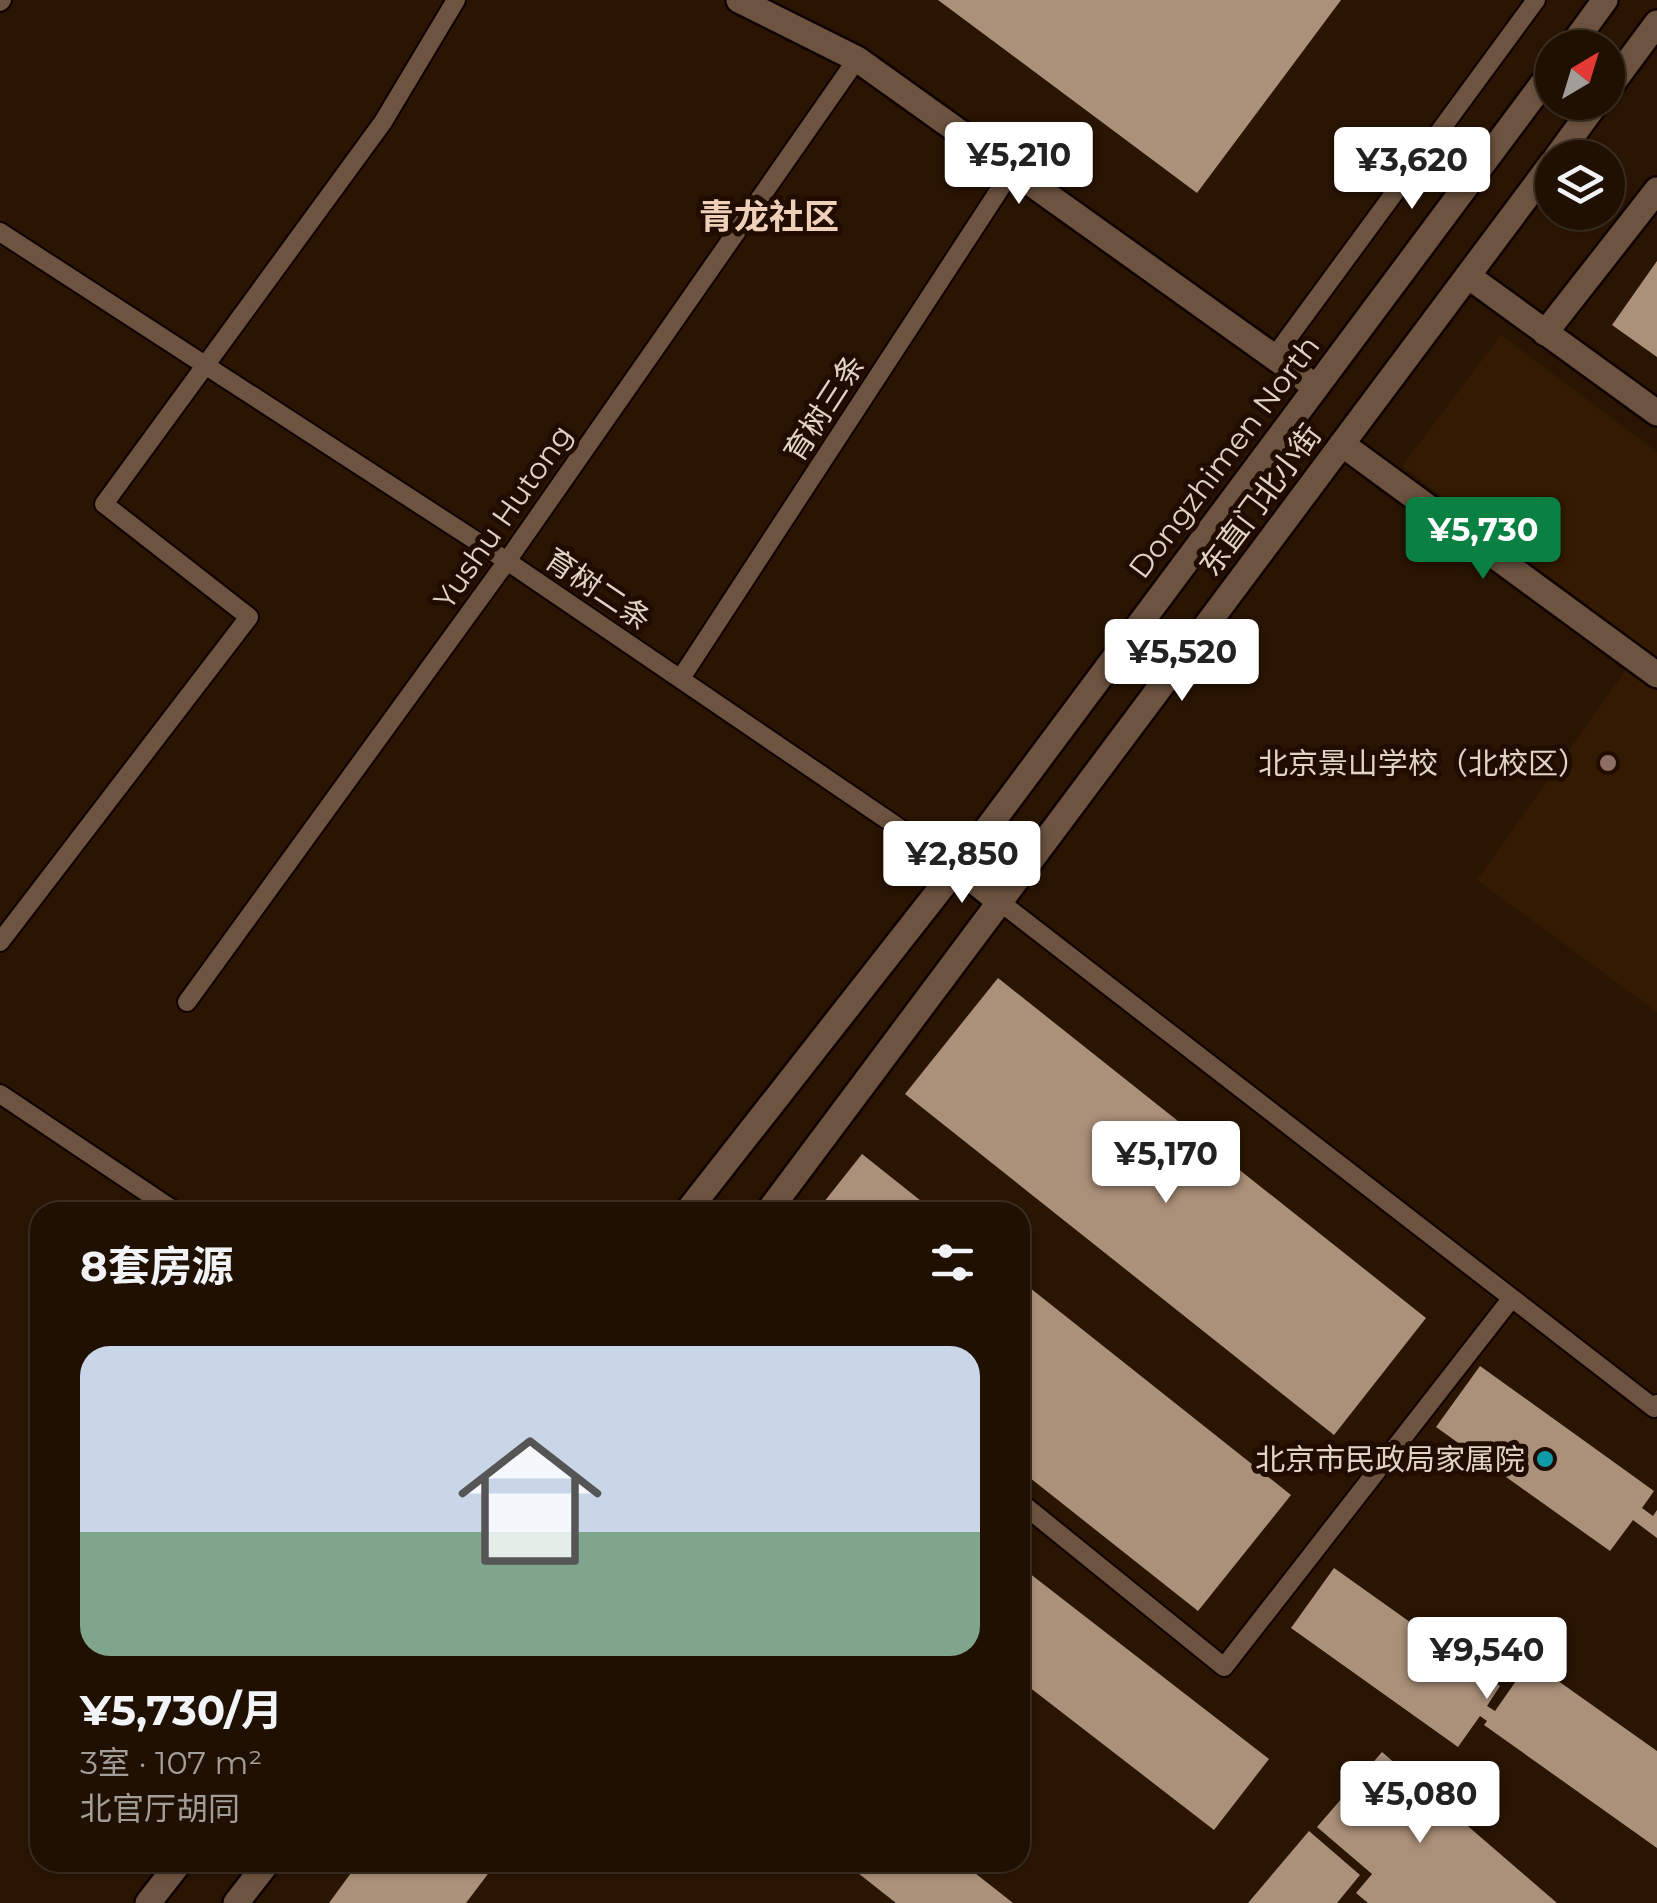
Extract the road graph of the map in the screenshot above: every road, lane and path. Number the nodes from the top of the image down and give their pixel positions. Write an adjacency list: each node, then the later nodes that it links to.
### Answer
1 (456, 0): 19 (lane)
2 (739, 0): 7 (main road)
3 (1536, 0): 18 (lane)
4 (1605, 0): 6 (main road)
5 (1657, 23): 8 (main road)
6 (1583, 30)
7 (857, 59): 12 (main road); 23 (lane, Yushu Hutong)
8 (1625, 66)
9 (1535, 94): 20 (main road, Dongzhimen North)
10 (1584, 120): 11 (main road, 东直门北小街)
11 (1569, 140)
12 (1012, 169): 18 (main road); 25 (lane, 育树三条)
13 (1535, 186): 16 (main road, 东直门北小街)
14 (1657, 190): 17 (main road)
15 (0, 232): 19 (lane, 育树二条)
16 (1468, 276): 17 (main road); 22 (main road, 东直门北小街)
17 (1546, 333): 21 (main road)
18 (1274, 356): 20 (main road)
19 (202, 363): 23 (lane, 育树二条); 28 (lane)
20 (1316, 387): 26 (main road, Dongzhimen North)
21 (1657, 413)
22 (1342, 444): 24 (main road); 27 (main road, 东直门北小街)
23 (508, 561): 25 (lane, 育树二条); 29 (lane, Yushu Hutong)
24 (1657, 674)
25 (680, 678): 26 (lane, 育树二条)
26 (958, 868): 27 (main road); 32 (main road, Dongzhimen North)
27 (1000, 902): 33 (main road, 东直门北小街); 34 (lane)
28 (0, 942)
29 (187, 1002)
30 (0, 1094): 31 (lane)
31 (161, 1202)
32 (695, 1202)
33 (775, 1202)
34 (1510, 1300): 35 (lane); 36 (lane)
35 (1657, 1404)
36 (1030, 1510)
37 (172, 1872): 39 (main road)
38 (260, 1872): 40 (main road)
39 (148, 1903)
40 (236, 1903)

